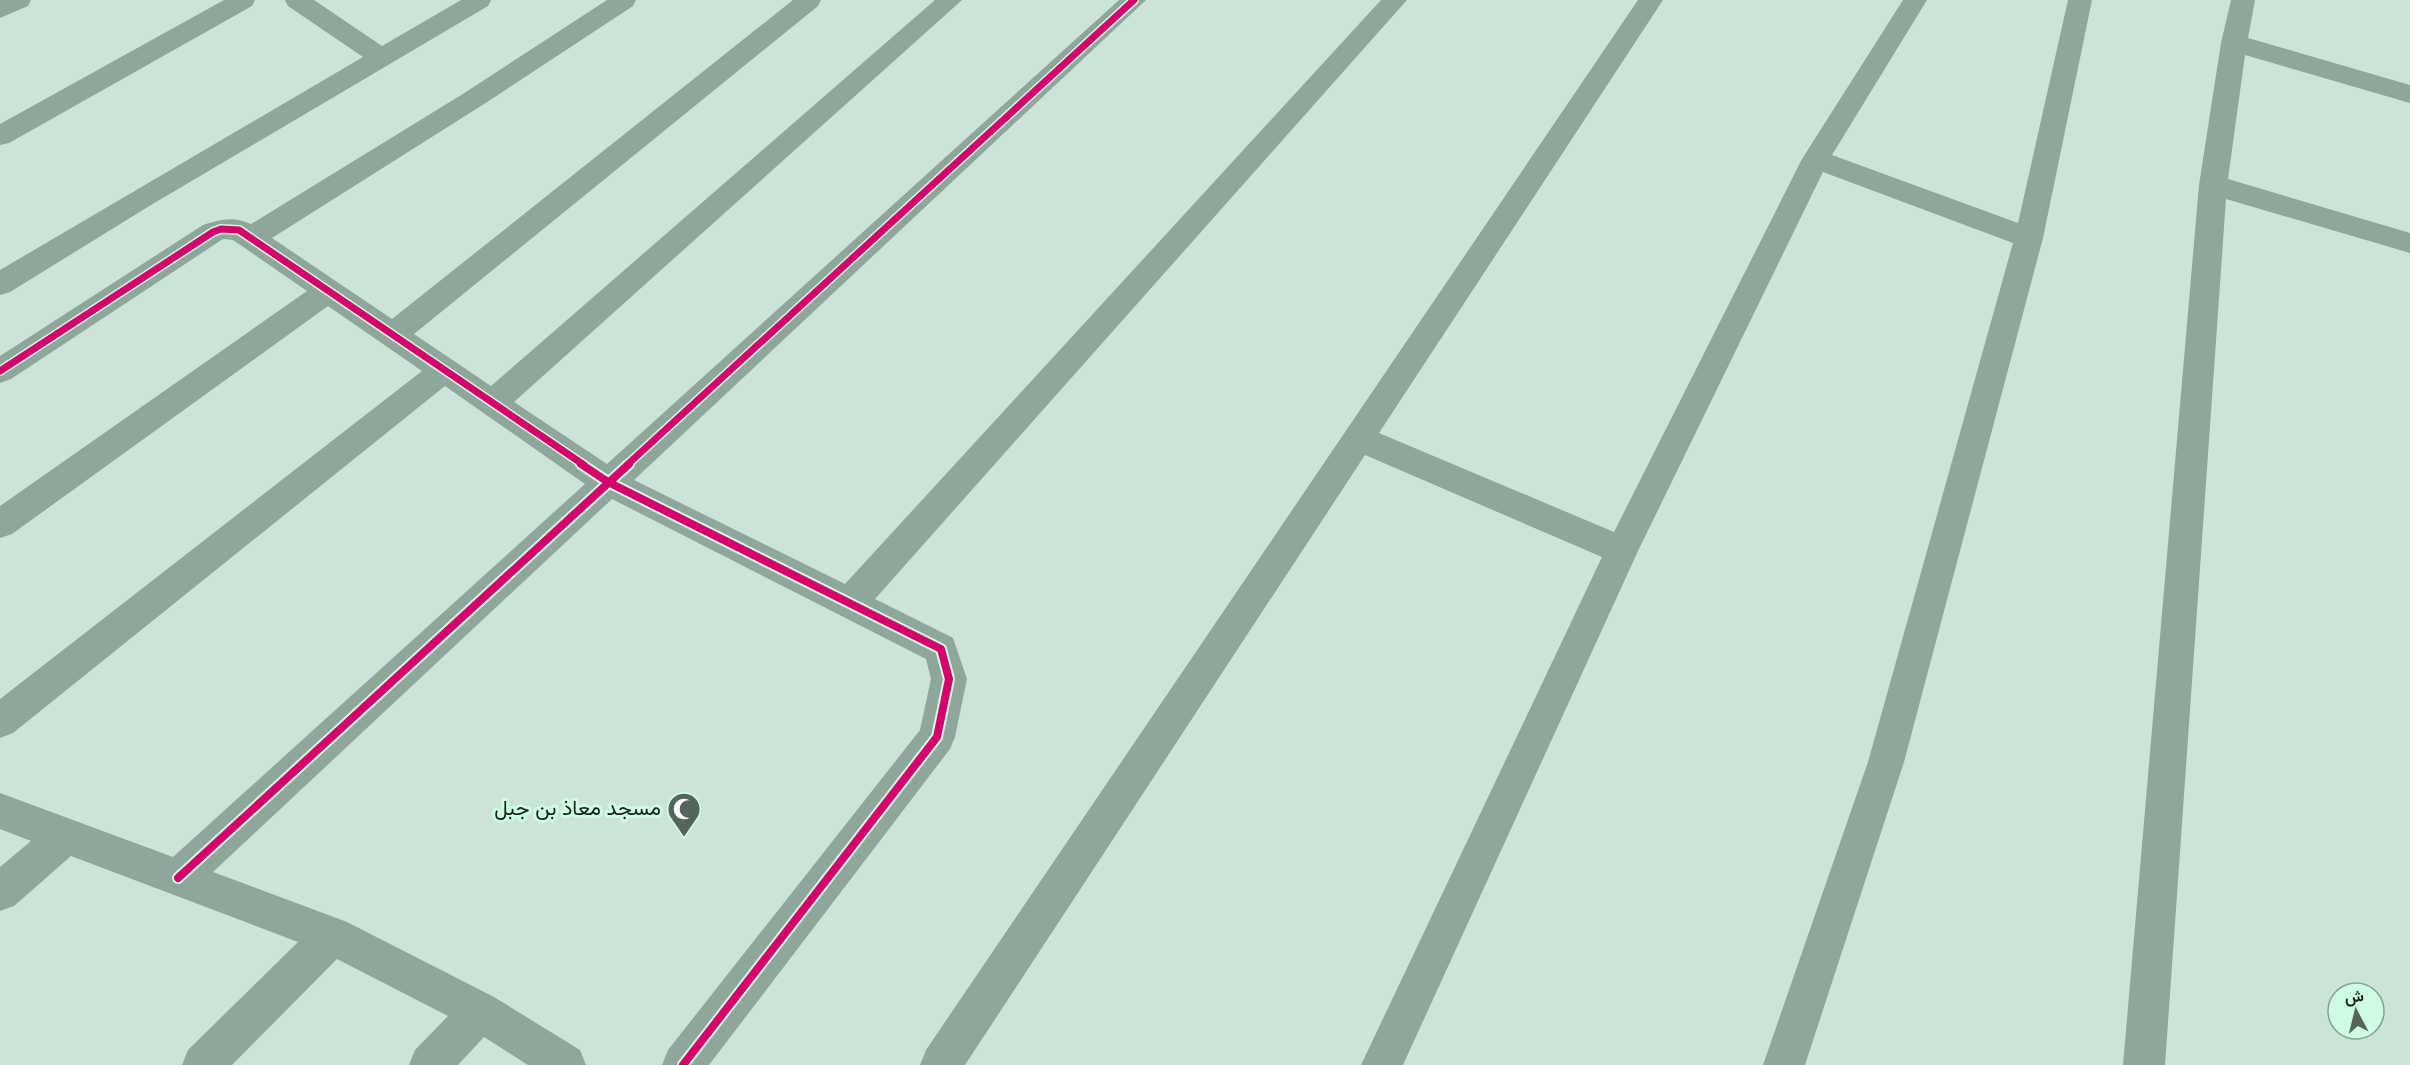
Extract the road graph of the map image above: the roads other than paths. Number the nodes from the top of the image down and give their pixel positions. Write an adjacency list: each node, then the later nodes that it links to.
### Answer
1 (19, 0): 14 (street)
2 (297, 0): 16 (street)
3 (479, 0): 16 (street)
4 (624, 0): 21 (street)
5 (810, 0): 26 (street)
6 (950, 0): 29 (street)
7 (1134, 0): 31 (street)
8 (1395, 0): 34 (street)
9 (1651, 0): 30 (street)
10 (1915, 0): 19 (street)
11 (2080, 0): 22 (street)
12 (2243, 0): 15 (street)
13 (235, 1): 18 (street)
14 (0, 10)
15 (2234, 43): 17 (street); 20 (street)
16 (381, 57): 24 (street)
17 (2410, 94)
18 (0, 136)
19 (1816, 159): 22 (street); 33 (street)
20 (2213, 185): 23 (street); 49 (street)
21 (251, 238): 25 (street); 28 (street)
22 (2029, 238): 48 (street)
23 (2410, 243)
24 (0, 284)
25 (328, 291): 26 (street); 32 (street)
26 (393, 335): 27 (street)
27 (444, 370): 29 (street); 35 (street)
28 (0, 371)
29 (492, 404): 31 (street)
30 (1360, 439): 33 (street); 46 (street)
31 (608, 482): 34 (street); 38 (street)
32 (0, 524)
33 (1622, 550): 47 (street)
34 (850, 603): 45 (street)
35 (0, 721)
36 (0, 811): 37 (street)
37 (66, 836): 38 (street); 39 (street)
38 (178, 878): 40 (street)
39 (0, 892)
40 (333, 936): 41 (street); 42 (street)
41 (480, 1011): 43 (street); 44 (street)
42 (203, 1065)
43 (430, 1065)
44 (565, 1065)
45 (683, 1065)
46 (942, 1065)
47 (1382, 1065)
48 (1784, 1065)
49 (2144, 1065)

